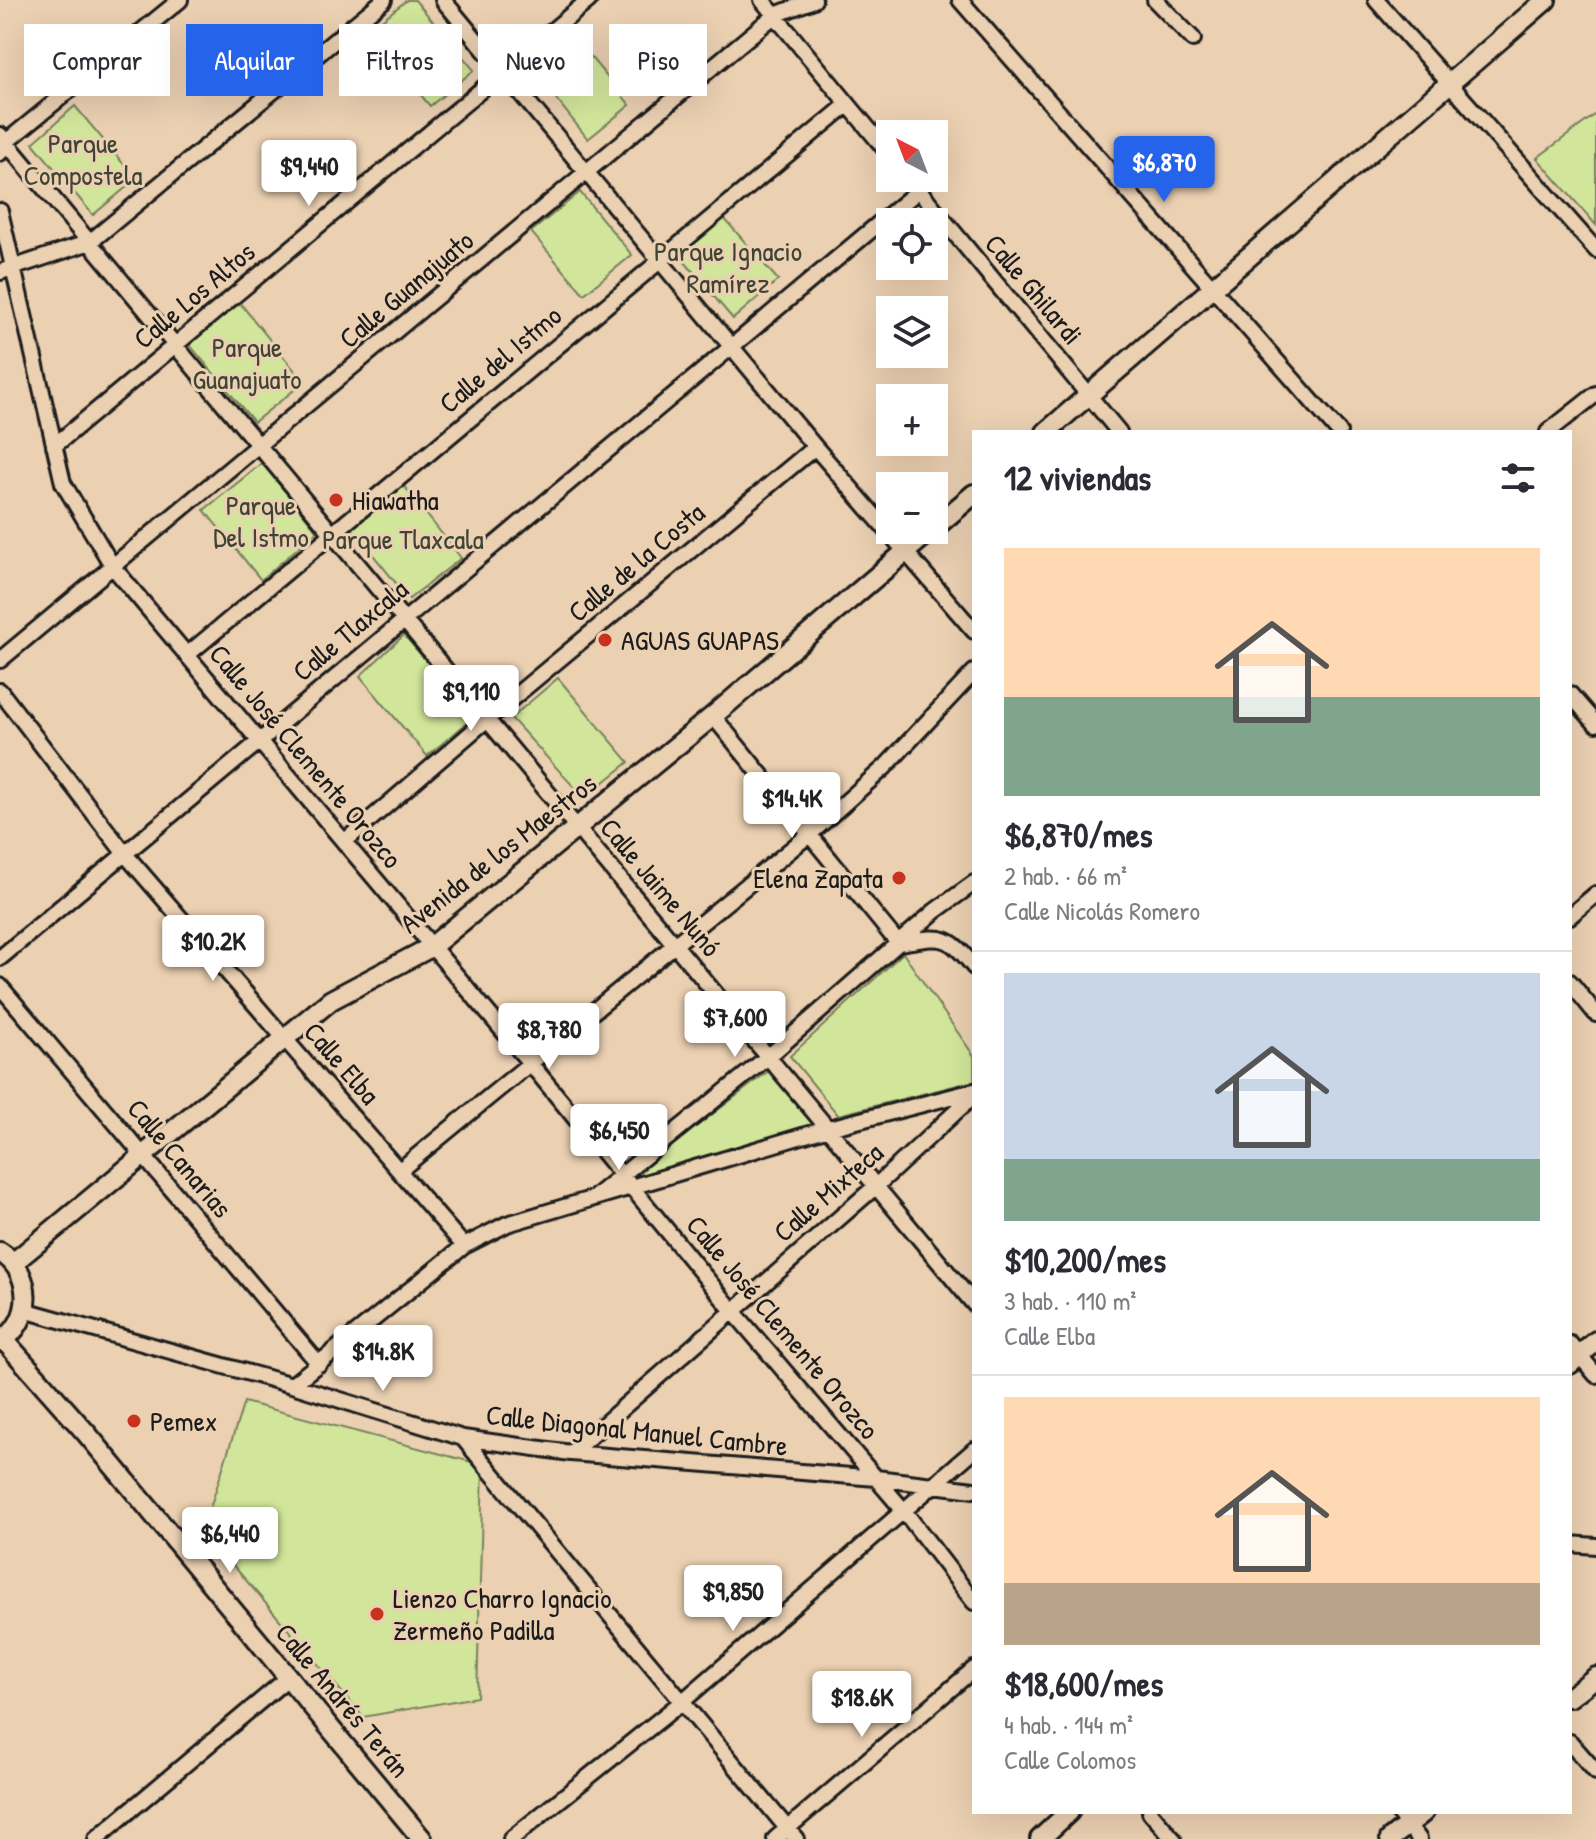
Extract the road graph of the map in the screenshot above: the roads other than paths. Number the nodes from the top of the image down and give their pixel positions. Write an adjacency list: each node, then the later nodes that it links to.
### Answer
1 (180, 0): 20 (street)
2 (384, 0): 25 (street)
3 (443, 0): 14 (street)
4 (589, 0): 12 (street, Calle Los Altos)
5 (762, 0): 11 (street)
6 (814, 0): 11 (street, Calle Guanajuato)
7 (960, 0): 29 (street)
8 (1155, 0): 13 (street)
9 (1376, 0): 15 (street)
10 (1546, 0): 15 (street)
11 (775, 15): 18 (street); 21 (street, Calle Guanajuato)
12 (560, 24)
13 (1193, 39)
14 (478, 42)
15 (1449, 85): 26 (street); 29 (street)
16 (478, 93): 30 (street, Calle Los Altos)
17 (523, 96): 21 (street)
18 (848, 104): 19 (street); 27 (street, Calle del Istmo)
19 (876, 138)
20 (2, 144): 25 (street, Calle Jaime Nunó)
21 (587, 172): 27 (street); 38 (street, Calle Guanajuato)
22 (905, 192): 31 (street, Calle Tlaxcala)
23 (921, 192): 33 (street, Calle Ghilardi)
24 (0, 211): 28 (street, Calle José Clemente Orozco)
25 (90, 242): 28 (street); 30 (street, Calle Jaime Nunó)
26 (1596, 250)
27 (660, 260): 31 (street); 43 (street, Calle del Istmo)
28 (6, 270): 39 (street, Calle José Clemente Orozco)
29 (1213, 289): 33 (street); 36 (street)
30 (176, 344): 38 (street, Calle Jaime Nunó); 39 (street, Calle Los Altos)
31 (732, 346): 40 (street); 47 (street, Calle Tlaxcala)
32 (1596, 394): 37 (street)
33 (1089, 395): 34 (street); 35 (street, Calle Ghilardi)
34 (1048, 430)
35 (1117, 430)
36 (1337, 430)
37 (1551, 430)
38 (260, 445): 43 (street, Calle Jaime Nunó); 46 (street, Calle Guanajuato)
39 (54, 446): 46 (street, Calle José Clemente Orozco)
40 (815, 447): 45 (street); 55 (street, Calle de la Costa)
41 (972, 496): 42 (street, Avenida de los Maestros)
42 (948, 516)
43 (332, 532): 47 (street, Calle Jaime Nunó); 49 (street, Calle del Istmo)
44 (915, 544): 45 (street, Avenida de los Maestros)
45 (905, 552): 48 (street); 54 (street, Avenida de los Maestros)
46 (113, 567): 49 (street, Calle José Clemente Orozco); 50 (street, Calle Guanajuato)
47 (403, 620): 55 (street, Calle Jaime Nunó); 57 (street, Calle Tlaxcala)
48 (972, 629)
49 (187, 655): 57 (street, Calle José Clemente Orozco)
50 (0, 660)
51 (972, 674): 59 (street)
52 (0, 691): 61 (street, Calle Elba)
53 (1572, 696): 56 (street)
54 (713, 716): 58 (street, Avenida de los Maestros); 59 (street)
55 (485, 721): 58 (street, Calle Jaime Nunó); 60 (street, Calle de la Costa)
56 (1596, 724)
57 (259, 741): 60 (street, Calle José Clemente Orozco); 61 (street, Calle Tlaxcala)
58 (578, 828): 66 (street, Calle Jaime Nunó); 67 (street, Avenida de los Maestros)
59 (811, 833): 65 (street); 66 (street)
60 (344, 842): 67 (street, Calle José Clemente Orozco)
61 (125, 854): 68 (street, Calle Tlaxcala); 73 (street, Calle Elba)
62 (972, 884): 65 (street)
63 (1596, 894): 64 (street)
64 (1572, 914)
65 (898, 943): 69 (street); 74 (street)
66 (676, 944): 74 (street, Calle Jaime Nunó); 75 (street)
67 (431, 947): 73 (street, Avenida de los Maestros); 75 (street, Calle José Clemente Orozco)
68 (0, 958)
69 (972, 964)
70 (1572, 984): 72 (street)
71 (0, 986): 79 (street, Calle Canarias)
72 (1596, 1014)
73 (285, 1036): 79 (street, Avenida de los Maestros); 80 (street, Calle Elba)
74 (769, 1056): 78 (street, Calle Jaime Nunó); 81 (street)
75 (530, 1063): 80 (street); 81 (street, Calle José Clemente Orozco)
76 (972, 1093): 78 (street)
77 (972, 1095): 82 (street, Calle Mixteca)
78 (829, 1128): 82 (street, Calle Jaime Nunó); 83 (street)
79 (143, 1155): 86 (street, Avenida de los Maestros); 93 (street, Calle Canarias)
80 (400, 1170): 85 (street, Calle Elba)
81 (623, 1175): 83 (street, Calle José Clemente Orozco); 84 (street)
82 (876, 1186): 87 (street, Calle Jaime Nunó); 89 (street, Calle Mixteca)
83 (633, 1188): 84 (street); 89 (street, Calle José Clemente Orozco)
84 (593, 1198): 85 (street)
85 (464, 1246): 93 (street)
86 (7, 1258): 88 (street)
87 (972, 1302)
88 (24, 1310): 90 (street); 95 (street, Calle Diagonal Manuel Cambre)
89 (733, 1311): 98 (street, Calle Mixteca); 99 (street, Calle José Clemente Orozco)
90 (2, 1341): 107 (street, Calle Andrés Terán)
91 (1596, 1341): 92 (street)
92 (1573, 1355): 94 (street)
93 (319, 1364): 95 (street)
94 (1596, 1375)
95 (292, 1385): 96 (street, Calle Diagonal Manuel Cambre)
96 (463, 1438): 98 (street, Calle Diagonal Manuel Cambre); 110 (street)
97 (972, 1452): 100 (street)
98 (571, 1453): 99 (street, Calle Diagonal Manuel Cambre)
99 (876, 1478): 100 (street, Calle Diagonal Manuel Cambre); 102 (street, Calle José Clemente Orozco)
100 (934, 1486): 101 (street, Calle Diagonal Manuel Cambre); 102 (street)
101 (972, 1490)
102 (904, 1511): 105 (street, Calle José Clemente Orozco); 110 (street)
103 (1572, 1544): 104 (street)
104 (1596, 1546)
105 (972, 1599)
106 (972, 1671): 117 (street)
107 (289, 1677): 116 (street); 120 (street, Calle Andrés Terán)
108 (1596, 1677): 109 (street)
109 (1572, 1695)
110 (683, 1701): 117 (street); 121 (street)
111 (1572, 1744): 112 (street)
112 (1596, 1772)
113 (1067, 1814): 123 (street)
114 (1152, 1814): 124 (street)
115 (1408, 1825): 125 (street)
116 (112, 1826): 118 (street); 119 (street)
117 (792, 1834): 122 (street)
118 (96, 1839)
119 (123, 1839)
120 (422, 1839)
121 (511, 1839)
122 (775, 1839)
123 (1040, 1839)
124 (1173, 1839)
125 (1390, 1839)

